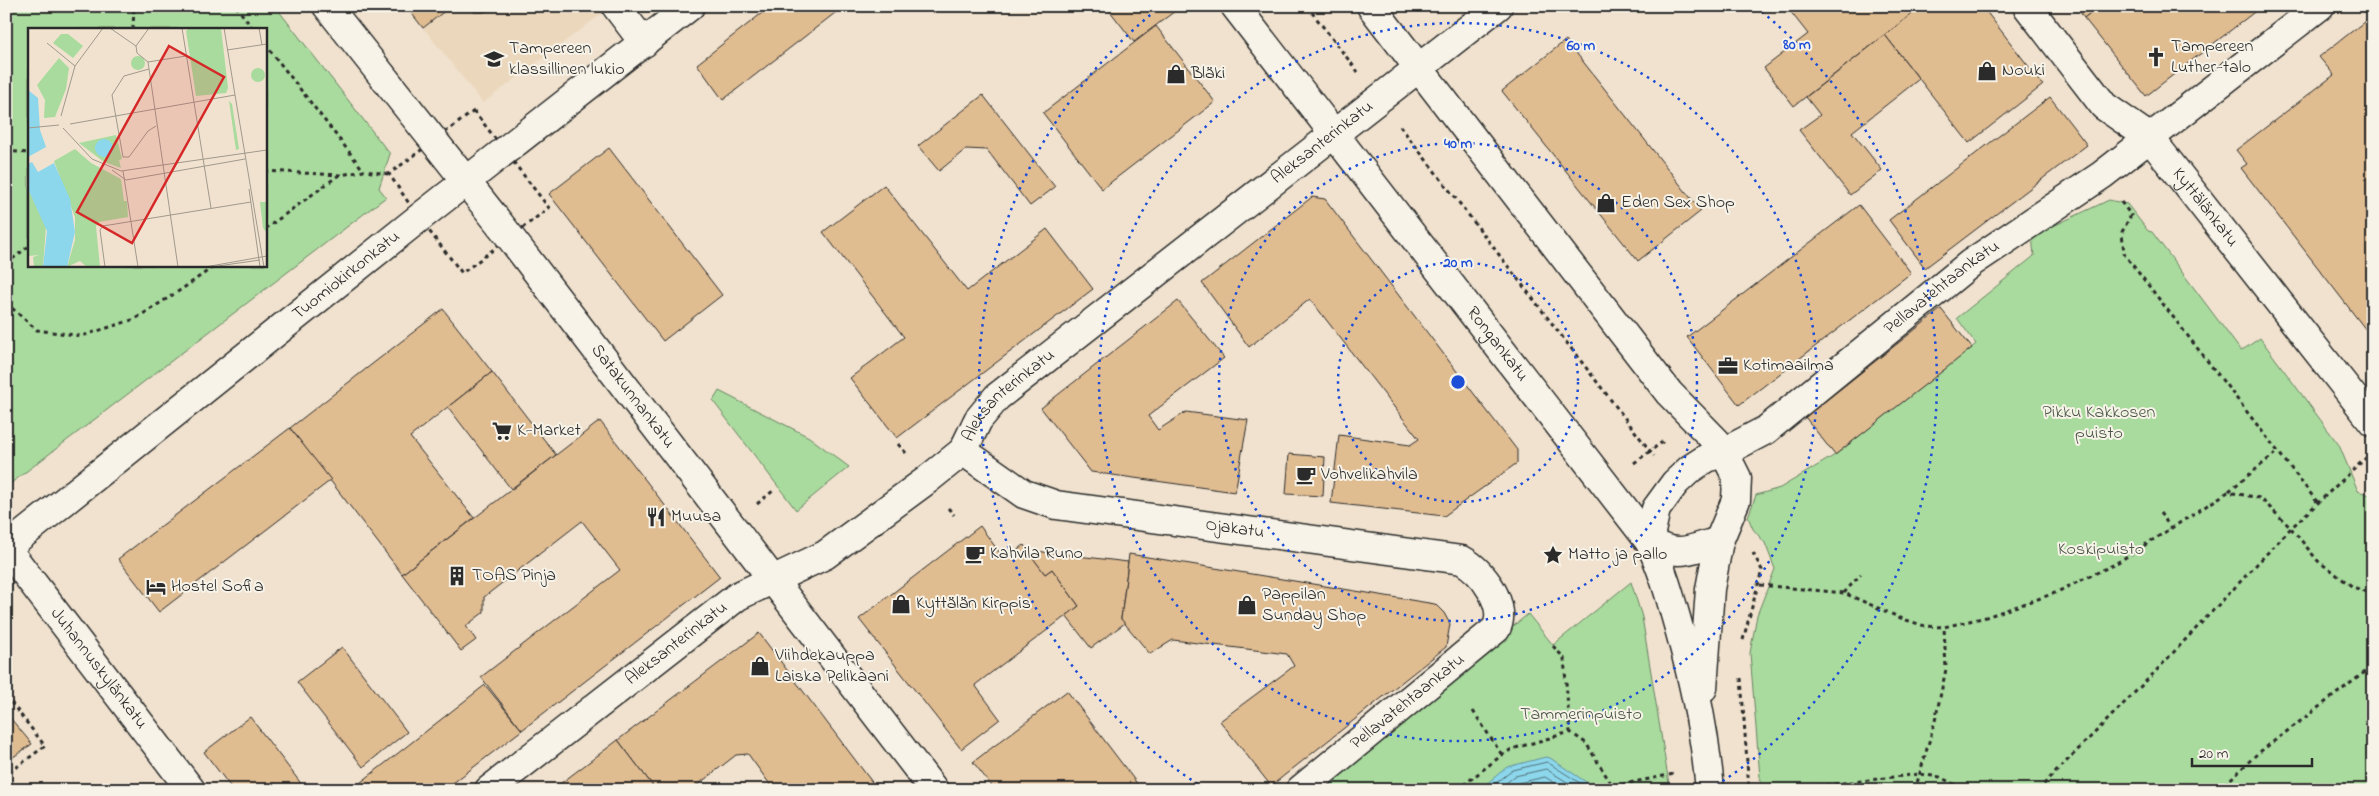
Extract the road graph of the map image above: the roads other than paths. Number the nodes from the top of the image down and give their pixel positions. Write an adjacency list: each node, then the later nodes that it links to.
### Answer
1 (327, 6): 13 (street, Satakunnankatu)
2 (616, 6): 9 (street)
3 (690, 6): 9 (street, Tuomiokirkonkatu)
4 (1235, 6): 11 (street, Rongankatu)
5 (1371, 6): 10 (street, Rongankatu)
6 (1498, 6): 10 (street, Aleksanterinkatu)
7 (2027, 6): 12 (street, Kyttälänkatu)
8 (2320, 6): 12 (street, Pellavatehtaankatu)
9 (644, 43): 13 (street, Tuomiokirkonkatu)
10 (1418, 68): 11 (street, Aleksanterinkatu); 16 (street, Rongankatu)
11 (1334, 135): 15 (street, Aleksanterinkatu); 18 (street, Rongankatu)
12 (2150, 138): 14 (street, Kyttälänkatu); 16 (street, Pellavatehtaankatu)
13 (466, 181): 19 (street, Tuomiokirkonkatu); 20 (street, Satakunnankatu)
14 (2373, 422)
15 (963, 451): 20 (street, Aleksanterinkatu); 21 (street, Ojakatu)
16 (1724, 452): 17 (street, Rongankatu); 18 (street, Pellavatehtaankatu)
17 (1723, 531): 18 (street); 22 (street, Rongankatu)
18 (1650, 541): 22 (street, Rongankatu)
19 (6, 548): 23 (street, Juhannuskylänkatu)
20 (773, 580): 24 (street, Aleksanterinkatu); 25 (street, Satakunnankatu)
21 (1500, 606): 26 (street, Pellavatehtaankatu)
22 (1701, 712): 27 (street, Rongankatu)
23 (191, 790)
24 (489, 790)
25 (934, 790)
26 (1300, 790)
27 (1710, 790)

